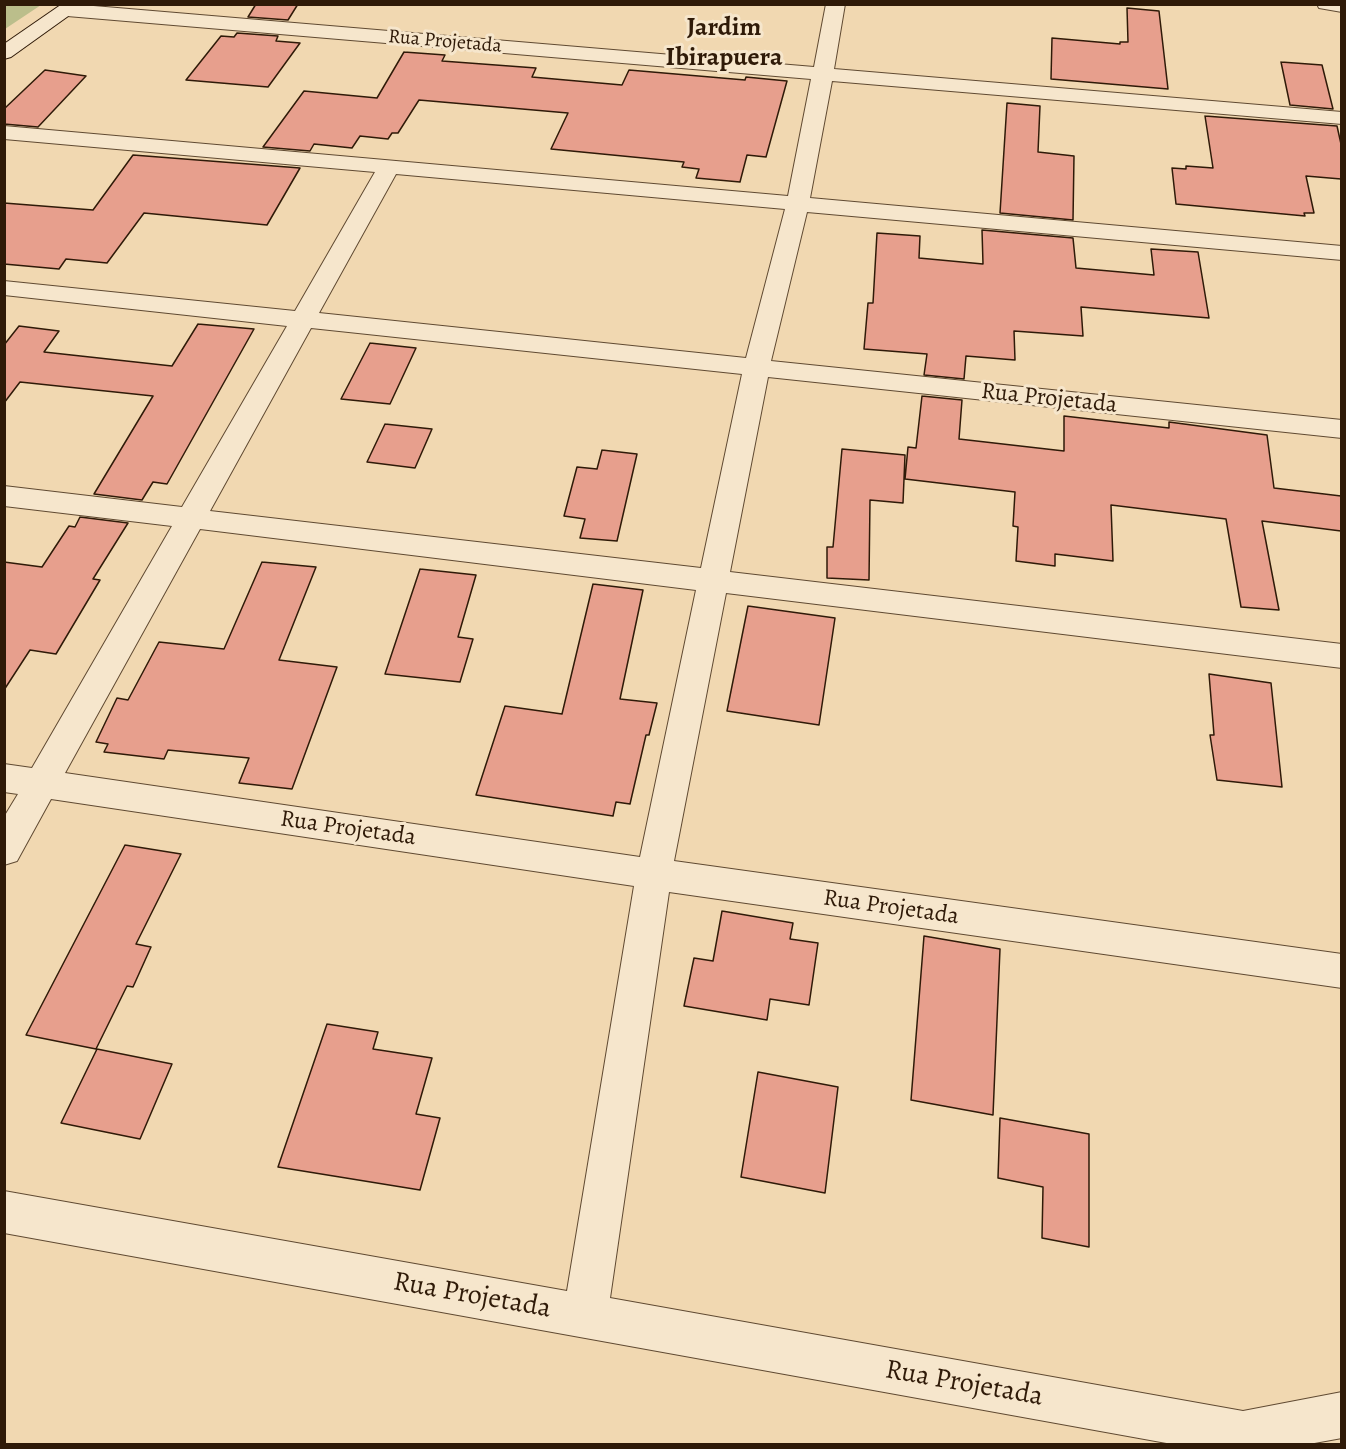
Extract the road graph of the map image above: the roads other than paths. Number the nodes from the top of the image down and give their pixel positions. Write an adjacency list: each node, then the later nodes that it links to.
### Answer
1 (836, 4): 6 (street, Rua Projetada)
2 (1326, 4): 3 (street)
3 (1341, 6)
4 (71, 7): 5 (street); 6 (street, Rua Projetada)
5 (4, 53)
6 (822, 75): 7 (street, Rua Projetada); 10 (street, Rua Projetada)
7 (1341, 118)
8 (4, 132): 9 (street)
9 (389, 167): 10 (street); 13 (street)
10 (798, 203): 11 (street); 14 (street, Rua Projetada)
11 (1341, 253)
12 (4, 288): 13 (street, Rua Projetada)
13 (303, 321): 14 (street, Rua Projetada); 17 (street)
14 (756, 369): 15 (street, Rua Projetada); 18 (street, Rua Projetada)
15 (1341, 429)
16 (4, 496): 17 (street)
17 (191, 519): 18 (street); 21 (street)
18 (713, 581): 19 (street); 23 (street, Rua Projetada)
19 (1341, 656)
20 (4, 778): 21 (street, Rua Projetada)
21 (42, 783): 22 (street); 23 (street, Rua Projetada)
22 (4, 850)
23 (654, 874): 24 (street, Rua Projetada); 26 (street, Rua Projetada)
24 (1341, 971)
25 (4, 1212): 26 (street, Rua Projetada)
26 (585, 1316): 27 (street, Rua Projetada)
27 (1341, 1415)

